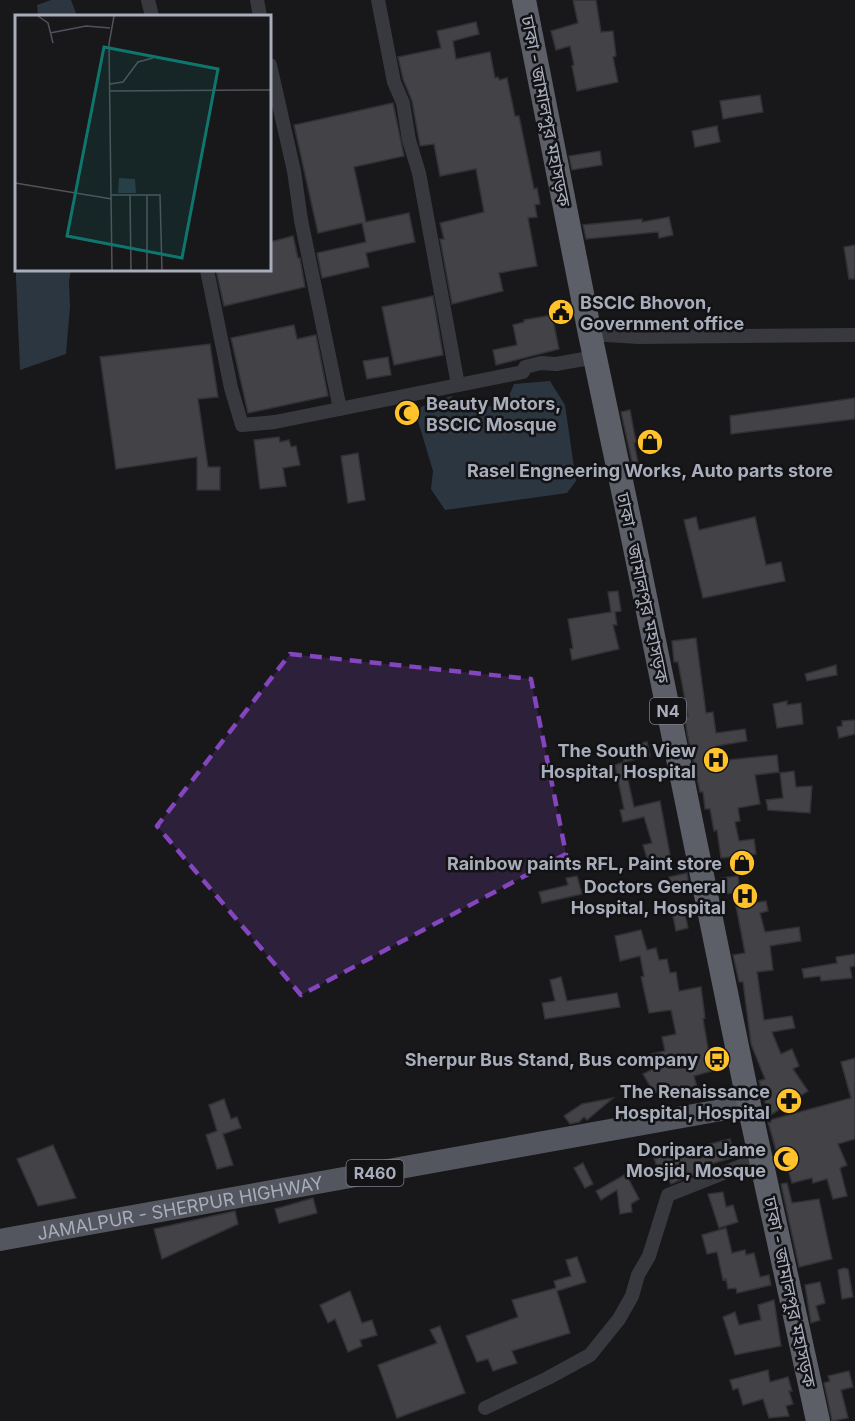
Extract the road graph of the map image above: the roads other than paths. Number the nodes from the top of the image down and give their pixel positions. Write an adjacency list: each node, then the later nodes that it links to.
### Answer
1 (148, 0): 5 (street)
2 (257, 0): 6 (street)
3 (378, 0): 11 (street)
4 (524, 0): 10 (highway, ঢাকা - জামালপুর মহাসড়ক / N4)
5 (152, 15)
6 (260, 15)
7 (272, 74): 12 (street)
8 (207, 272): 12 (street)
9 (855, 335): 10 (street)
10 (592, 345): 11 (street); 13 (highway, ঢাকা - জামালপুর মহাসড়ক / N4)
11 (458, 386): 12 (street)
12 (340, 409)
13 (749, 1105): 14 (highway, ঢাকা - জামালপুর মহাসড়ক / N4); 15 (main road, JAMALPUR - SHERPUR HIGHWAY / R460)
14 (761, 1158): 16 (street); 17 (highway, ঢাকা - জামালপুর মহাসড়ক / N4)
15 (0, 1240)
16 (485, 1408)
17 (818, 1421)

